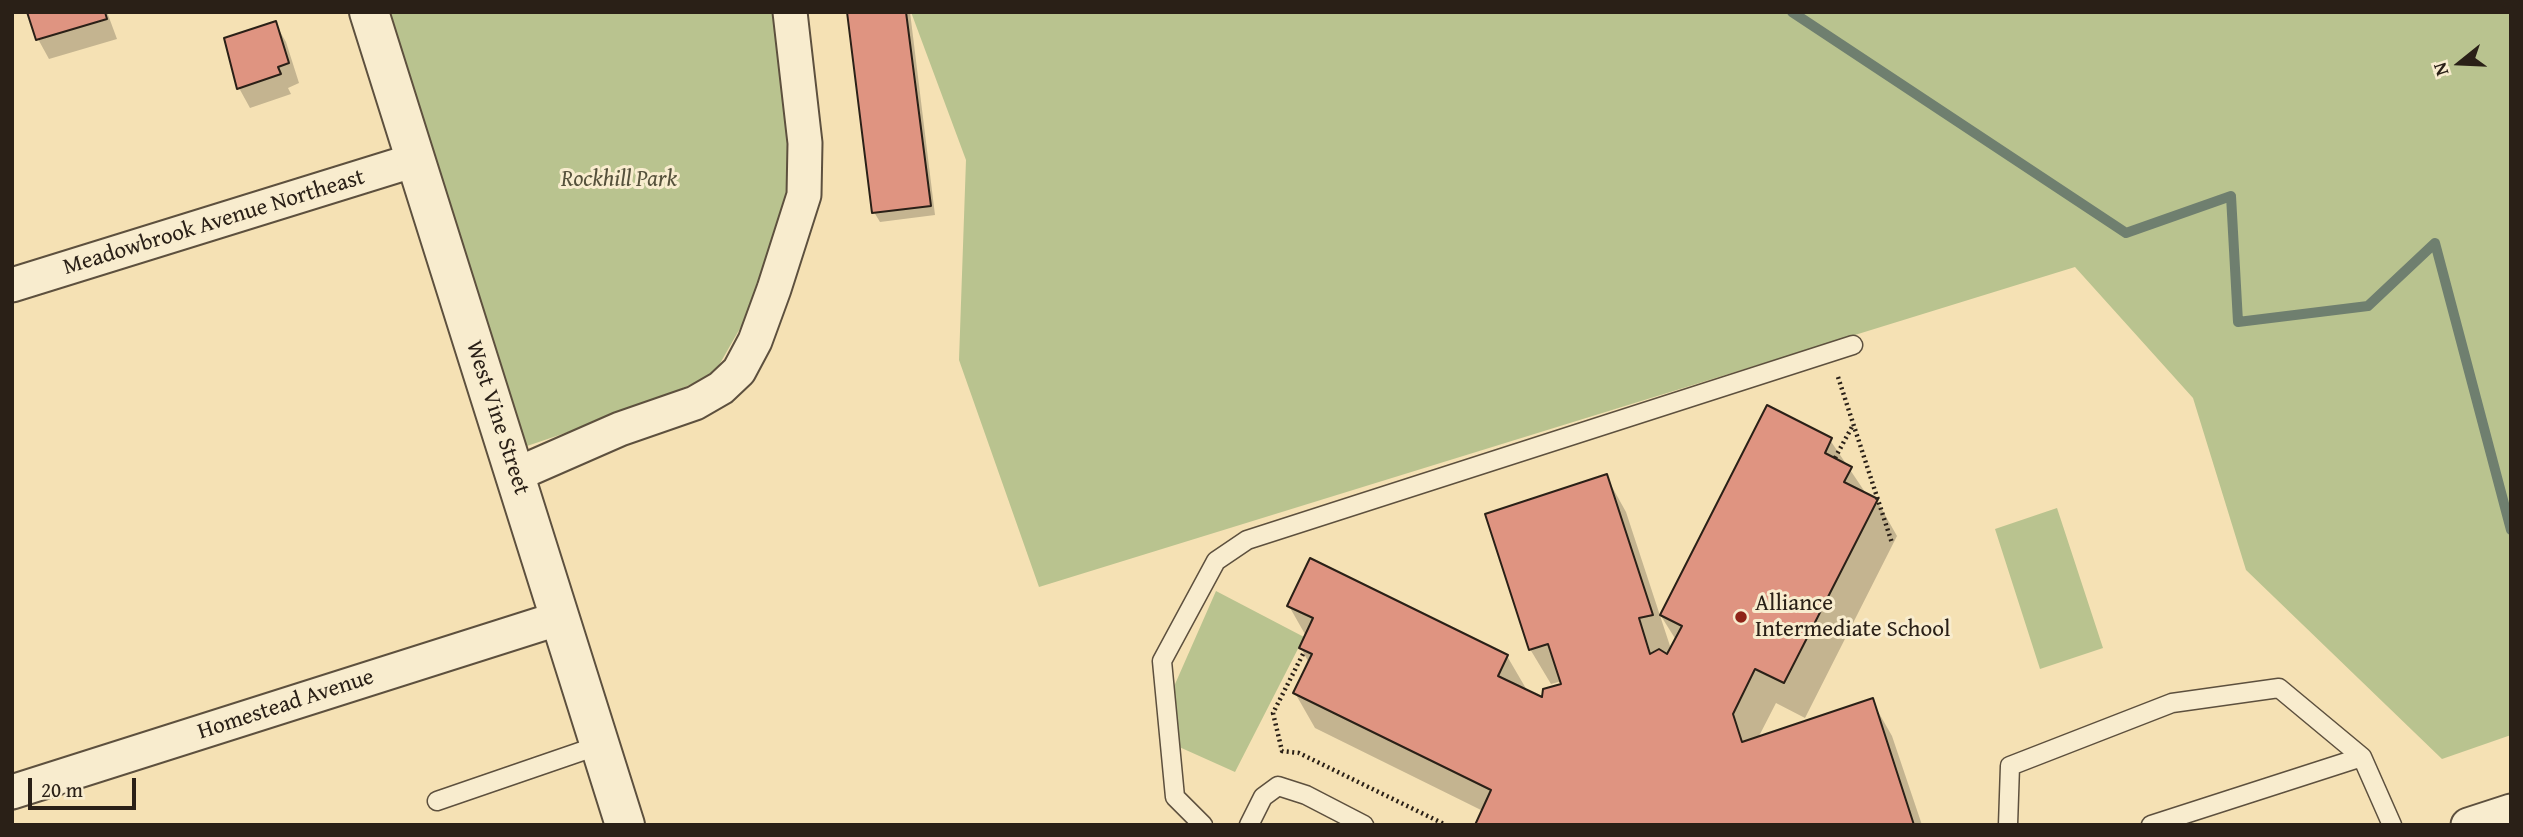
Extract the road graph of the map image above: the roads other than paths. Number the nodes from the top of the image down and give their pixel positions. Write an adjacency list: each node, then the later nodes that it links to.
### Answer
1 (369, 12): 3 (street, West Vine Street)
2 (790, 12): 6 (street)
3 (415, 160): 4 (street, Meadowbrook Avenue Northeast); 6 (street, West Vine Street)
4 (12, 285)
5 (1853, 345): 14 (lane)
6 (515, 475): 7 (street, West Vine Street)
7 (560, 618): 8 (street, West Vine Street); 10 (street, Homestead Avenue)
8 (600, 745): 11 (lane); 13 (street, West Vine Street)
9 (2362, 757): 17 (lane); 18 (lane); 19 (lane)
10 (12, 792)
11 (437, 801)
12 (2511, 811): 20 (street)
13 (625, 825)
14 (1203, 825)
15 (1249, 825): 16 (lane)
16 (1364, 825)
17 (2008, 825)
18 (2151, 825)
19 (2392, 825)
20 (2468, 825)

